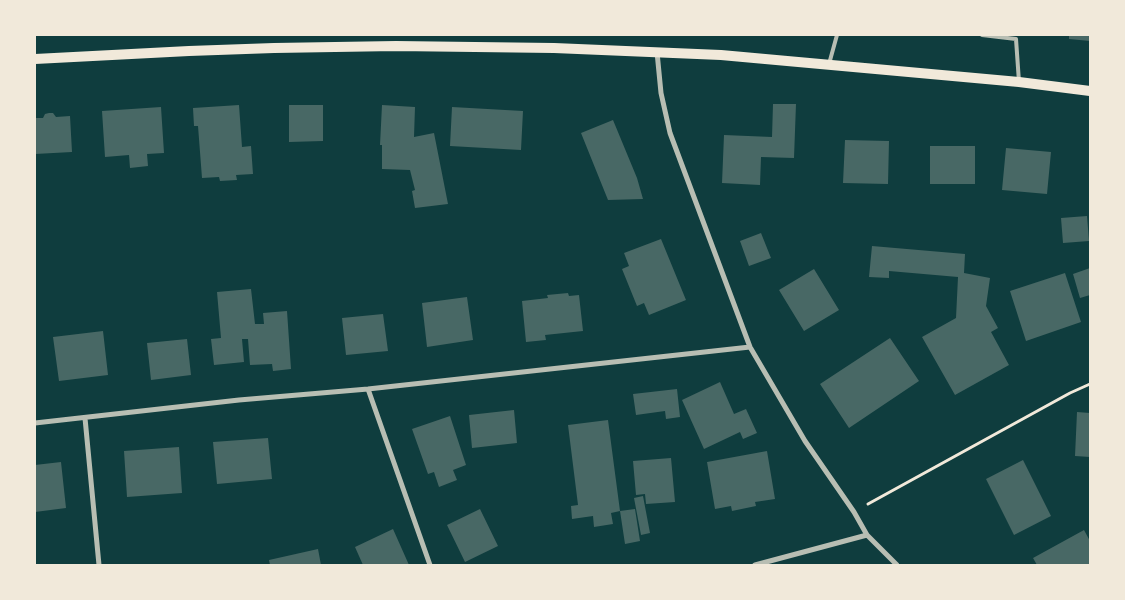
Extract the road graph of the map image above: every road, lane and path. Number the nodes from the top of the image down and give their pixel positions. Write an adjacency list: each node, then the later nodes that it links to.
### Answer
1 (837, 35): 5 (lane)
2 (982, 35): 6 (lane)
3 (657, 51): 4 (main road); 5 (main road); 8 (street)
4 (35, 59)
5 (829, 65): 6 (main road)
6 (1018, 82): 7 (main road)
7 (1090, 91)
8 (750, 346): 10 (street); 13 (street)
9 (1090, 384): 13 (path)
10 (368, 389): 11 (street); 16 (street)
11 (85, 418): 12 (street); 15 (street)
12 (35, 423)
13 (854, 512): 14 (street)
14 (867, 535): 17 (street); 18 (street)
15 (99, 565)
16 (430, 565)
17 (755, 565)
18 (897, 565)

